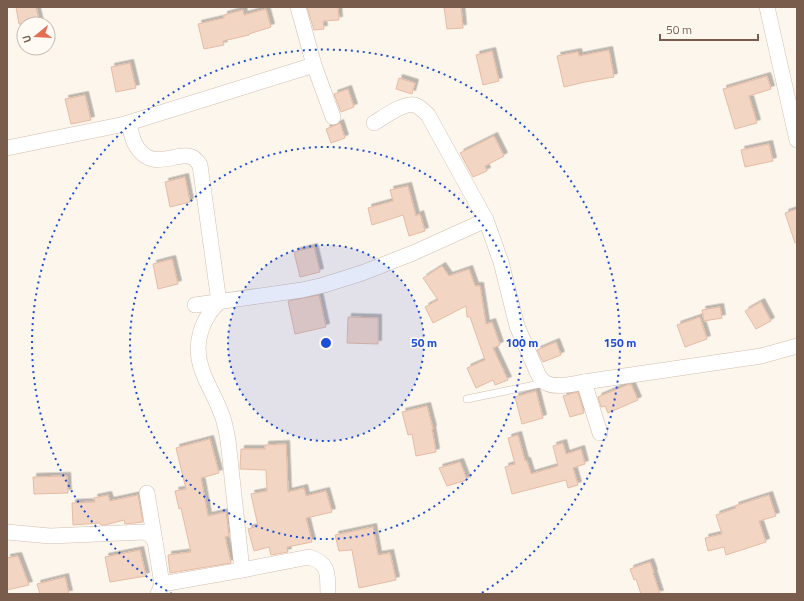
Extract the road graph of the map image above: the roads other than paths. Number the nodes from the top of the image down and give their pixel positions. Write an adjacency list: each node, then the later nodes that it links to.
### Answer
1 (298, 7): 3 (street)
2 (767, 7): 7 (street)
3 (314, 65): 4 (street); 5 (street)
4 (333, 117)
5 (128, 123): 8 (street); 10 (street)
6 (374, 123): 9 (street)
7 (797, 140)
8 (7, 148)
9 (486, 220): 10 (street); 13 (street)
10 (219, 302): 11 (street); 20 (street)
11 (195, 305)
12 (797, 346): 14 (street)
13 (546, 382): 14 (street); 15 (lane)
14 (584, 382): 16 (street)
15 (467, 399)
16 (600, 433)
17 (147, 493): 19 (street)
18 (7, 532): 19 (street)
19 (155, 542): 21 (street)
20 (242, 570): 21 (street); 22 (street)
21 (160, 589)
22 (328, 594)

